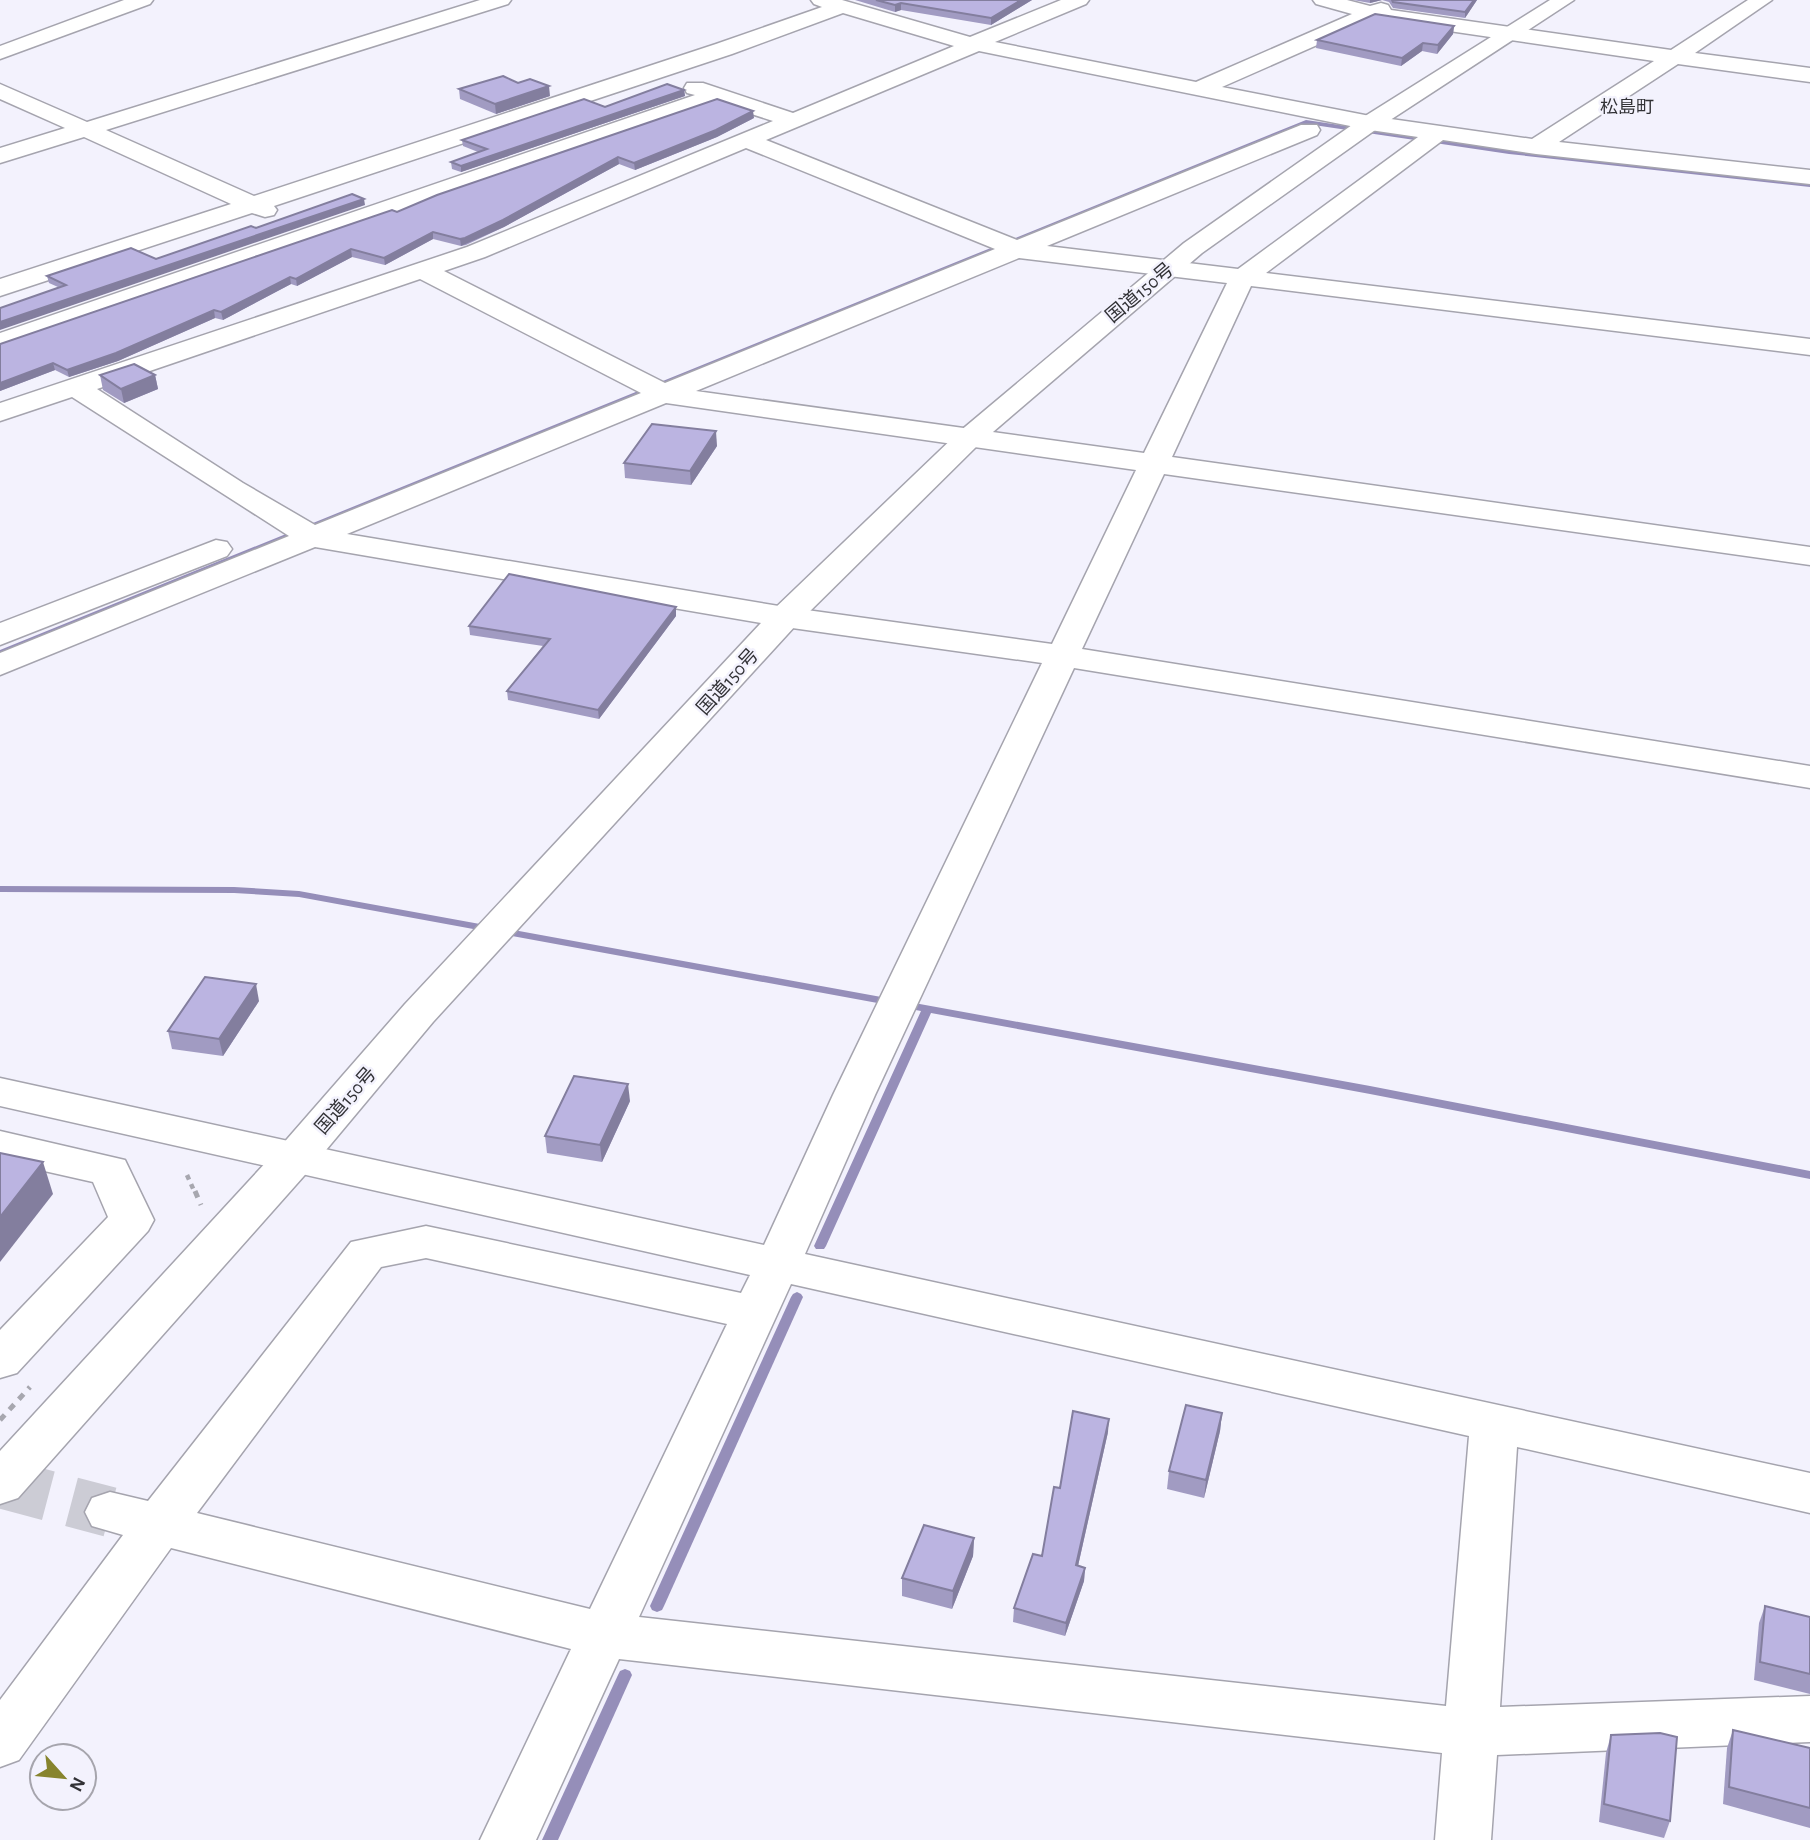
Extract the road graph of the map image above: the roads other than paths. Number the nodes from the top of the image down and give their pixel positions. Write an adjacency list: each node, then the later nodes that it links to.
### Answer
1 (143, 0): 12 (main road)
2 (501, 0): 22 (main road)
3 (1079, 0): 11 (main road)
4 (1323, 0): 9 (main road)
5 (1400, 0): 9 (main road)
6 (1564, 0): 10 (main road, 国道150号)
7 (1762, 0): 13 (main road)
8 (837, 3): 11 (main road); 14 (main road)
9 (1372, 13): 10 (main road); 16 (main road)
10 (1511, 35): 13 (main road); 21 (main road, 国道150号)
11 (975, 44): 16 (main road); 19 (main road)
12 (0, 54)
13 (1675, 57): 15 (main road); 26 (main road)
14 (651, 73): 18 (main road); 31 (main road)
15 (1810, 75)
16 (1200, 88): 20 (main road)
17 (0, 91): 22 (main road)
18 (718, 95): 19 (main road); 32 (main road)
19 (793, 120): 23 (main road)
20 (1309, 120): 21 (main road); 25 (main road); 27 (main road)
21 (1370, 123): 24 (main road); 35 (main road, 国道150号)
22 (85, 130): 28 (main road); 31 (main road)
23 (746, 140): 33 (main road); 36 (main road)
24 (1428, 140): 26 (main road); 30 (main road); 37 (main road)
25 (1229, 143): 27 (main road); 33 (main road)
26 (1536, 147): 29 (main road)
27 (1255, 152): 34 (main road)
28 (0, 156)
29 (1810, 177)
30 (1810, 190)
31 (253, 205): 32 (main road); 38 (main road)
32 (322, 233): 39 (main road)
33 (990, 239): 34 (main road); 41 (main road)
34 (1019, 250): 35 (main road); 43 (main road)
35 (1167, 268): 37 (main road); 45 (main road, 国道150号)
36 (422, 270): 41 (main road); 42 (main road)
37 (1242, 278): 40 (main road); 46 (main road)
38 (0, 288)
39 (0, 342)
40 (1810, 346)
41 (639, 381): 43 (main road); 47 (main road)
42 (75, 387): 44 (main road); 47 (main road)
43 (666, 395): 45 (main road); 48 (main road)
44 (0, 412)
45 (969, 438): 46 (main road); 50 (main road, 国道150号)
46 (1154, 464): 49 (main road); 52 (main road)
47 (287, 521): 48 (main road); 51 (main road)
48 (314, 538): 50 (main road); 53 (main road)
49 (1810, 556)
50 (785, 617): 52 (main road); 57 (main road, 国道150号)
51 (0, 635)
52 (1064, 656): 54 (main road); 58 (main road)
53 (0, 665)
54 (1810, 777)
55 (0, 1092): 57 (main road)
56 (0, 1146): 60 (main road)
57 (296, 1157): 58 (main road); 62 (main road, 国道150号)
58 (778, 1264): 59 (main road); 61 (main road)
59 (755, 1313): 65 (main road); 66 (main road)
60 (0, 1360)
61 (1494, 1424): 63 (main road); 68 (main road)
62 (0, 1484)
63 (1810, 1493)
64 (110, 1512): 65 (main road)
65 (159, 1525): 66 (main road); 69 (main road)
66 (604, 1635): 68 (main road); 70 (main road)
67 (1810, 1719): 68 (main road)
68 (1470, 1731): 71 (main road)
69 (0, 1743)
70 (508, 1840)
71 (1463, 1840)

